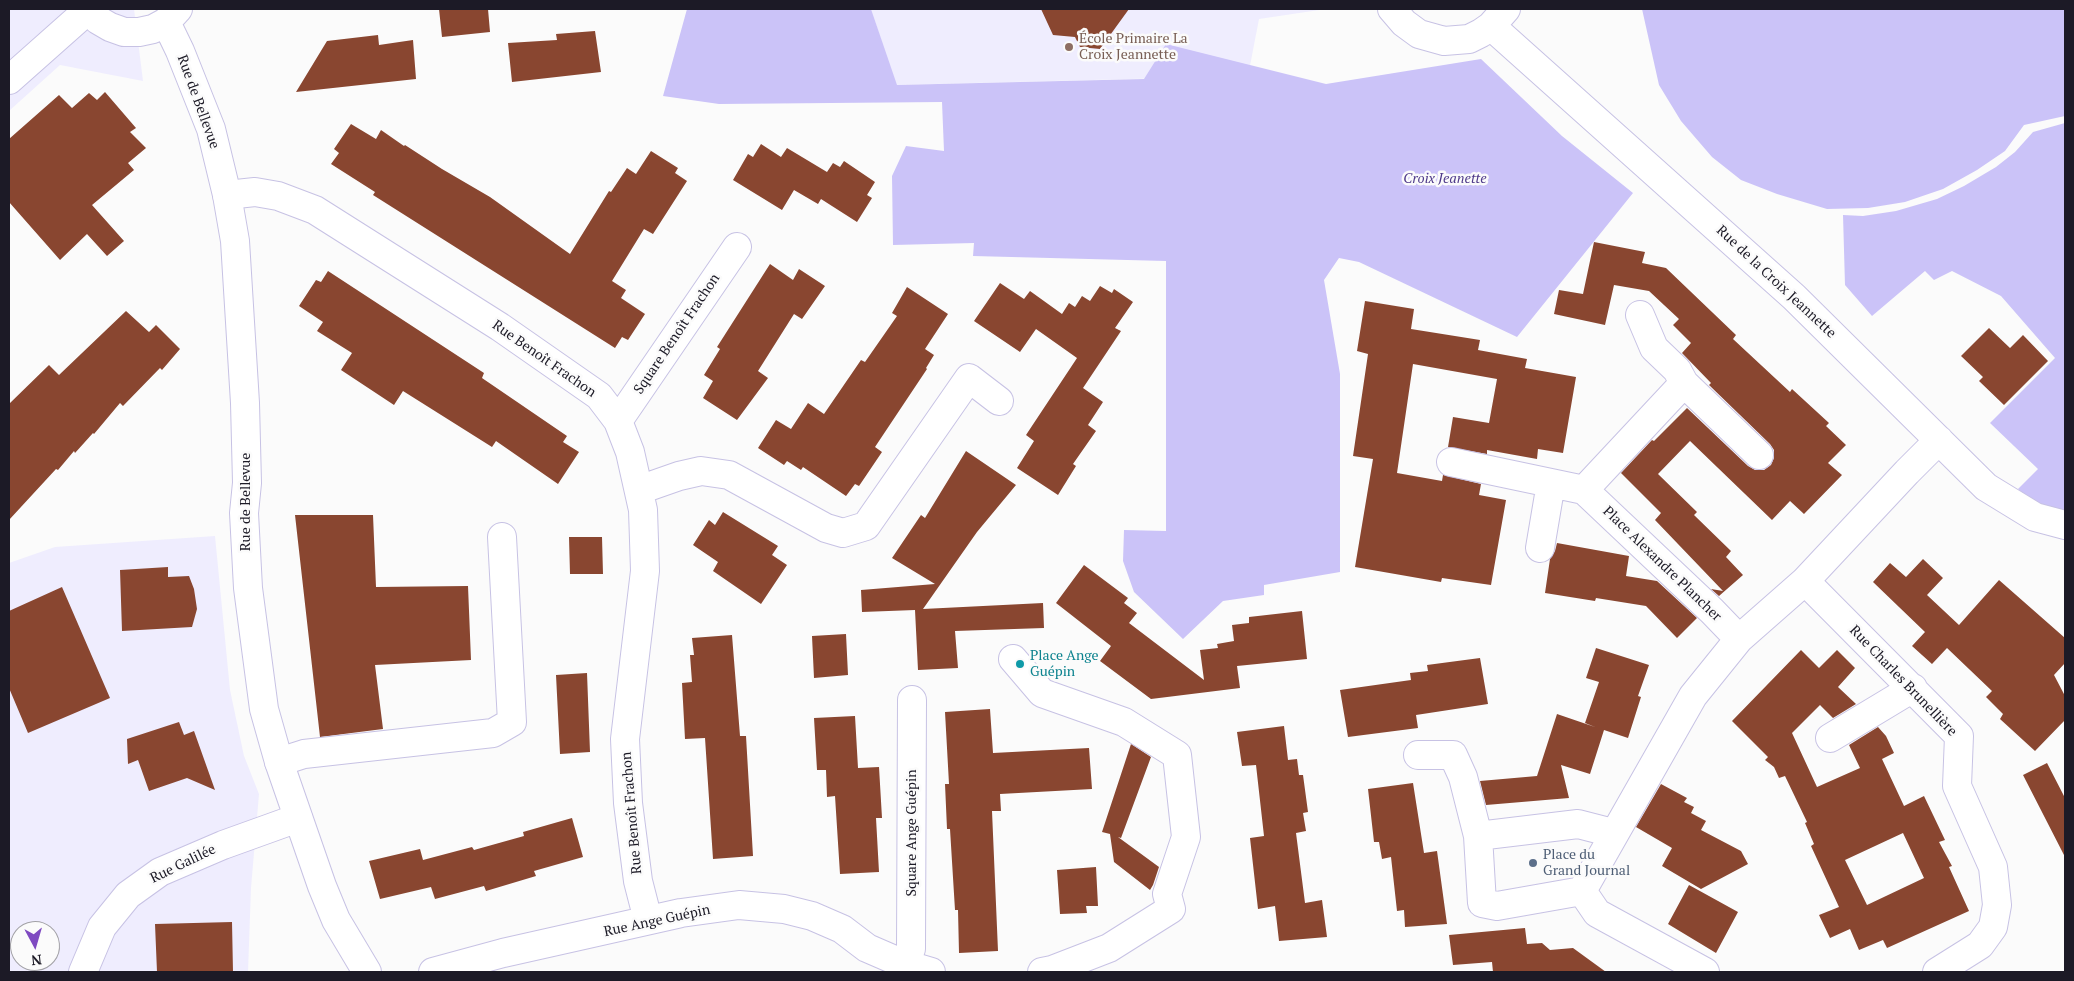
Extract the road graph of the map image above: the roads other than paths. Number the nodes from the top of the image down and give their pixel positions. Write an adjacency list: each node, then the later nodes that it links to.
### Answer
1 (89, 9): 3 (street); 5 (street)
2 (1392, 9): 4 (street)
3 (172, 15): 6 (street, Rue de Bellevue)
4 (1499, 18): 12 (street, Rue de la Croix Jeannette)
5 (9, 80)
6 (228, 195): 11 (street, Rue Benoît Frachon); 28 (street, Rue de Bellevue)
7 (737, 246): 11 (street, Square Benoît Frachon)
8 (1640, 315): 9 (street)
9 (1684, 383): 13 (street); 17 (street)
10 (999, 401): 16 (street)
11 (618, 421): 16 (street, Rue Benoît Frachon)
12 (1939, 440): 18 (street, Rue de la Croix Jeannette); 21 (street)
13 (1759, 455)
14 (1452, 462): 15 (street)
15 (1551, 483): 17 (street); 20 (street)
16 (639, 490): 33 (street, Rue Benoît Frachon)
17 (1584, 490): 22 (street, Place Alexandre Plancher)
18 (2065, 525)
19 (502, 537): 28 (street)
20 (1540, 548)
21 (1805, 581): 22 (street); 24 (street, Rue Charles Brunellière)
22 (1739, 640): 30 (street)
23 (1013, 659): 40 (street)
24 (1913, 688): 26 (street); 42 (street, Rue Charles Brunellière)
25 (912, 700): 34 (street, Square Ange Guépin)
26 (1830, 738)
27 (1418, 755): 31 (street)
28 (279, 762): 29 (street, Rue de Bellevue)
29 (298, 818): 36 (street, Rue Galilée); 37 (street, Rue de Bellevue)
30 (1613, 833): 31 (street); 32 (street)
31 (1478, 836): 32 (street)
32 (1582, 891): 35 (street)
33 (648, 920): 34 (street, Rue Ange Guépin); 38 (street, Rue Ange Guépin)
34 (904, 964): 39 (street, Rue Ange Guépin)
35 (1675, 966): 41 (street)
36 (83, 972)
37 (367, 972)
38 (434, 972)
39 (931, 972)
40 (1049, 972)
41 (1705, 972)
42 (1937, 972)

